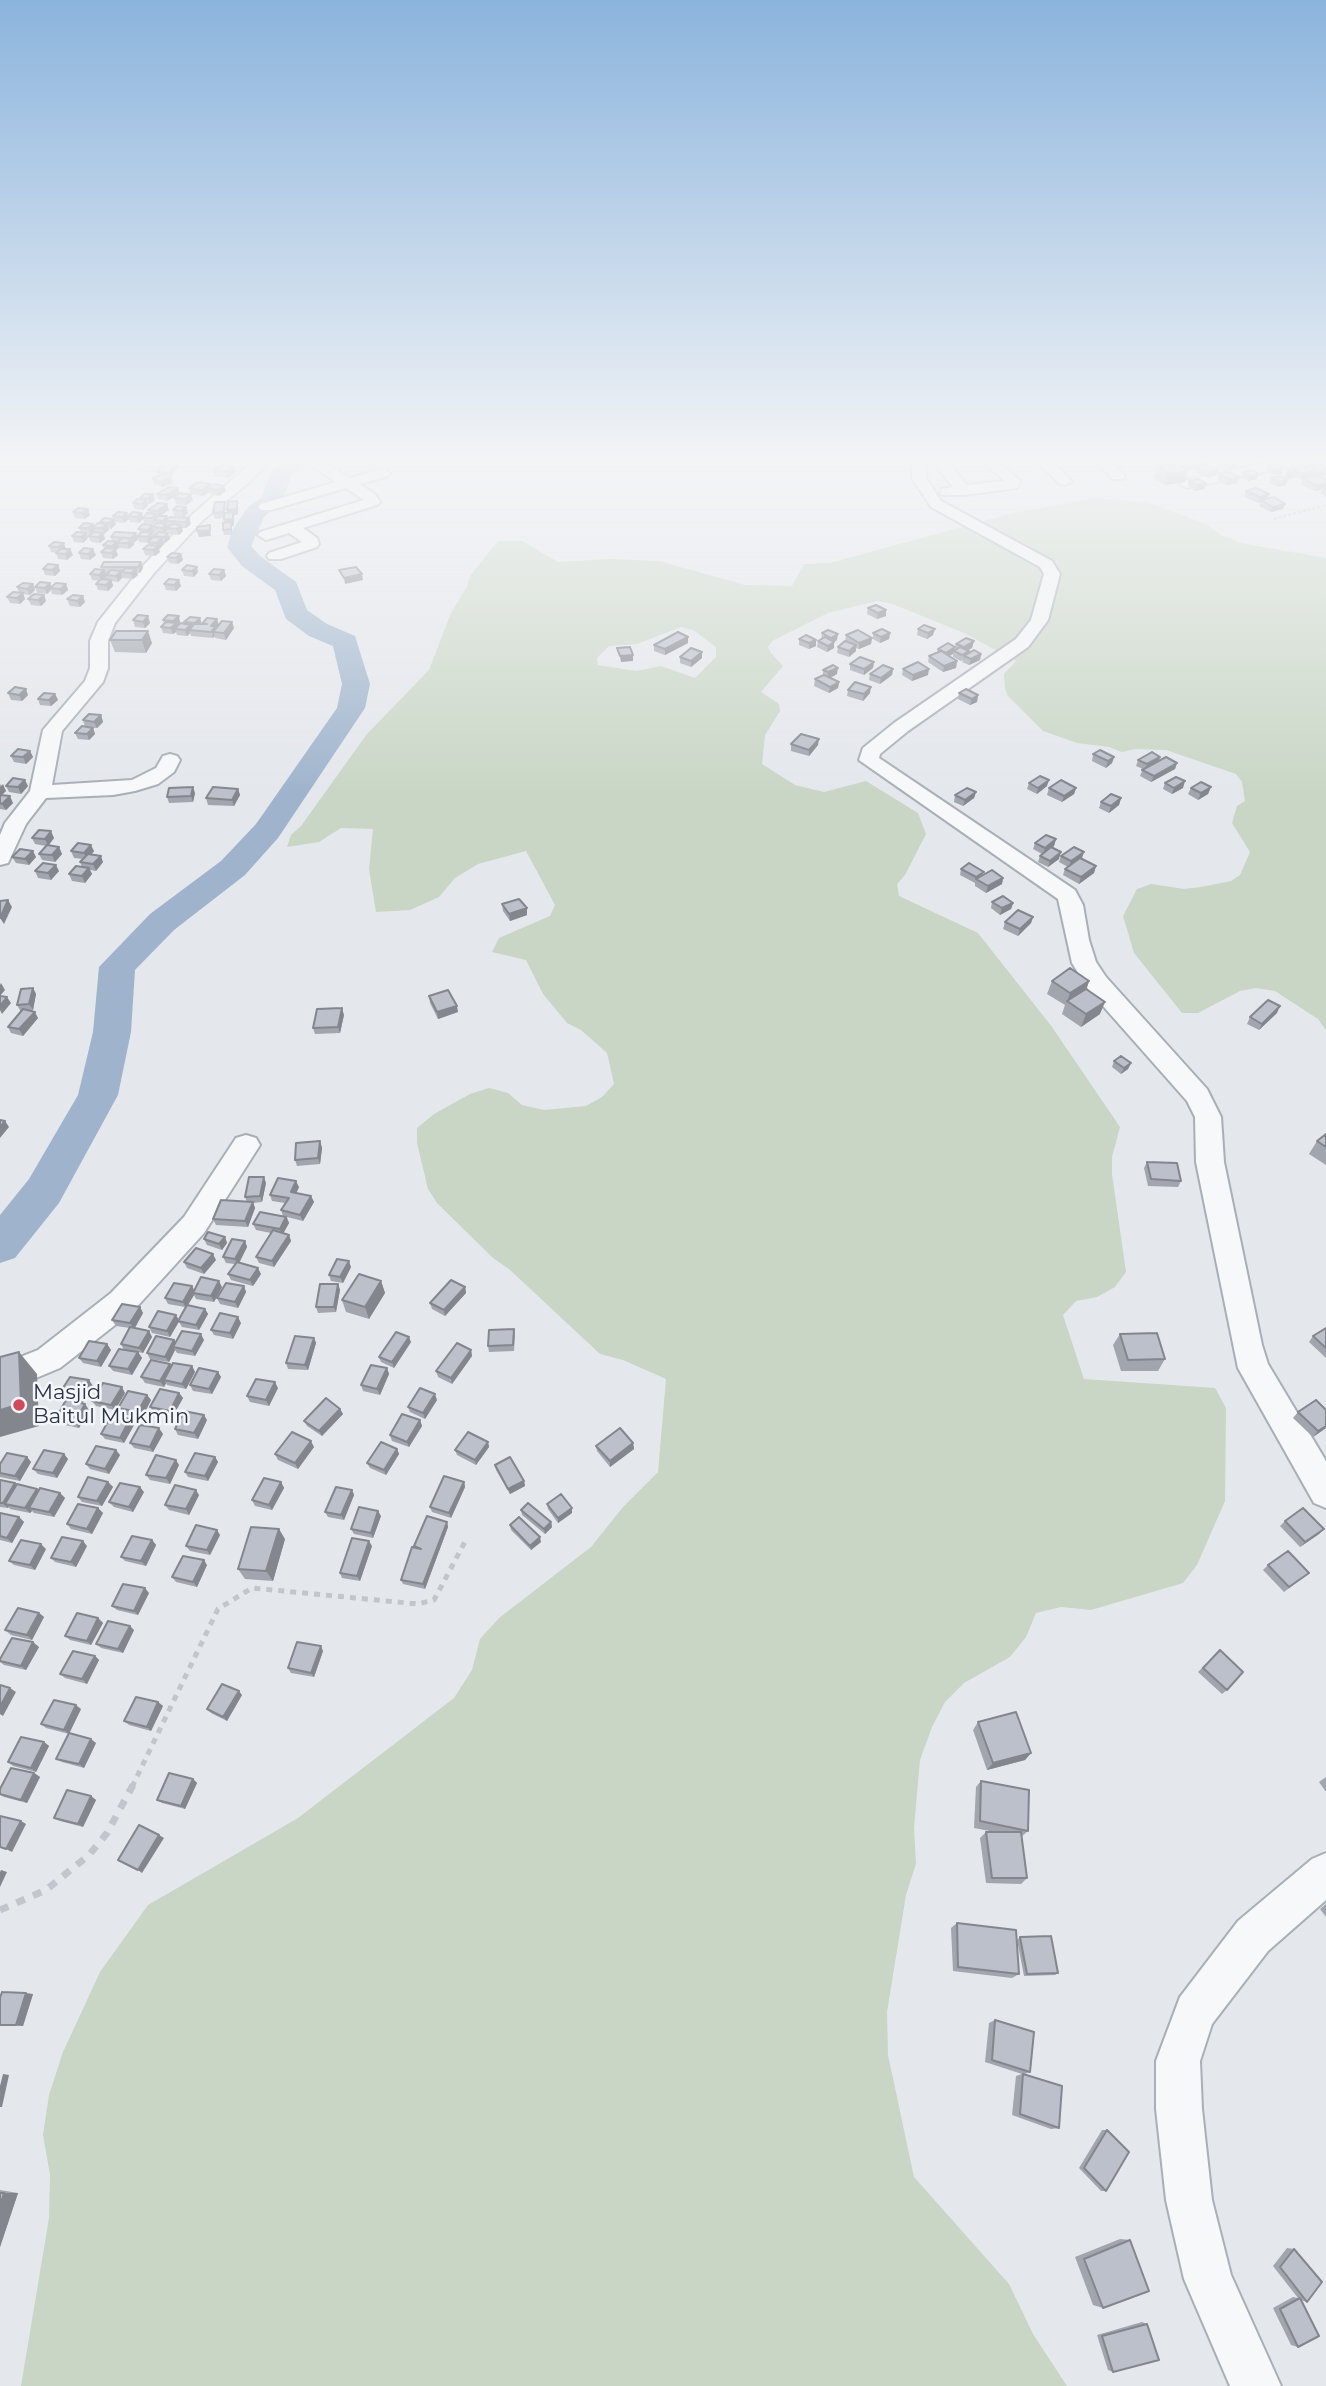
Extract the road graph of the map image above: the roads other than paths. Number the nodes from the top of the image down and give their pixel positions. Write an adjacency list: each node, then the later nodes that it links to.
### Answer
1 (149, 569): 4 (street)
2 (1049, 569): 8 (street)
3 (170, 760): 4 (street)
4 (40, 792): 5 (street)
5 (0, 858)
6 (246, 1145): 7 (street)
7 (0, 1379)
8 (1326, 1492)
9 (1326, 1873): 10 (street)
10 (1255, 2386)

